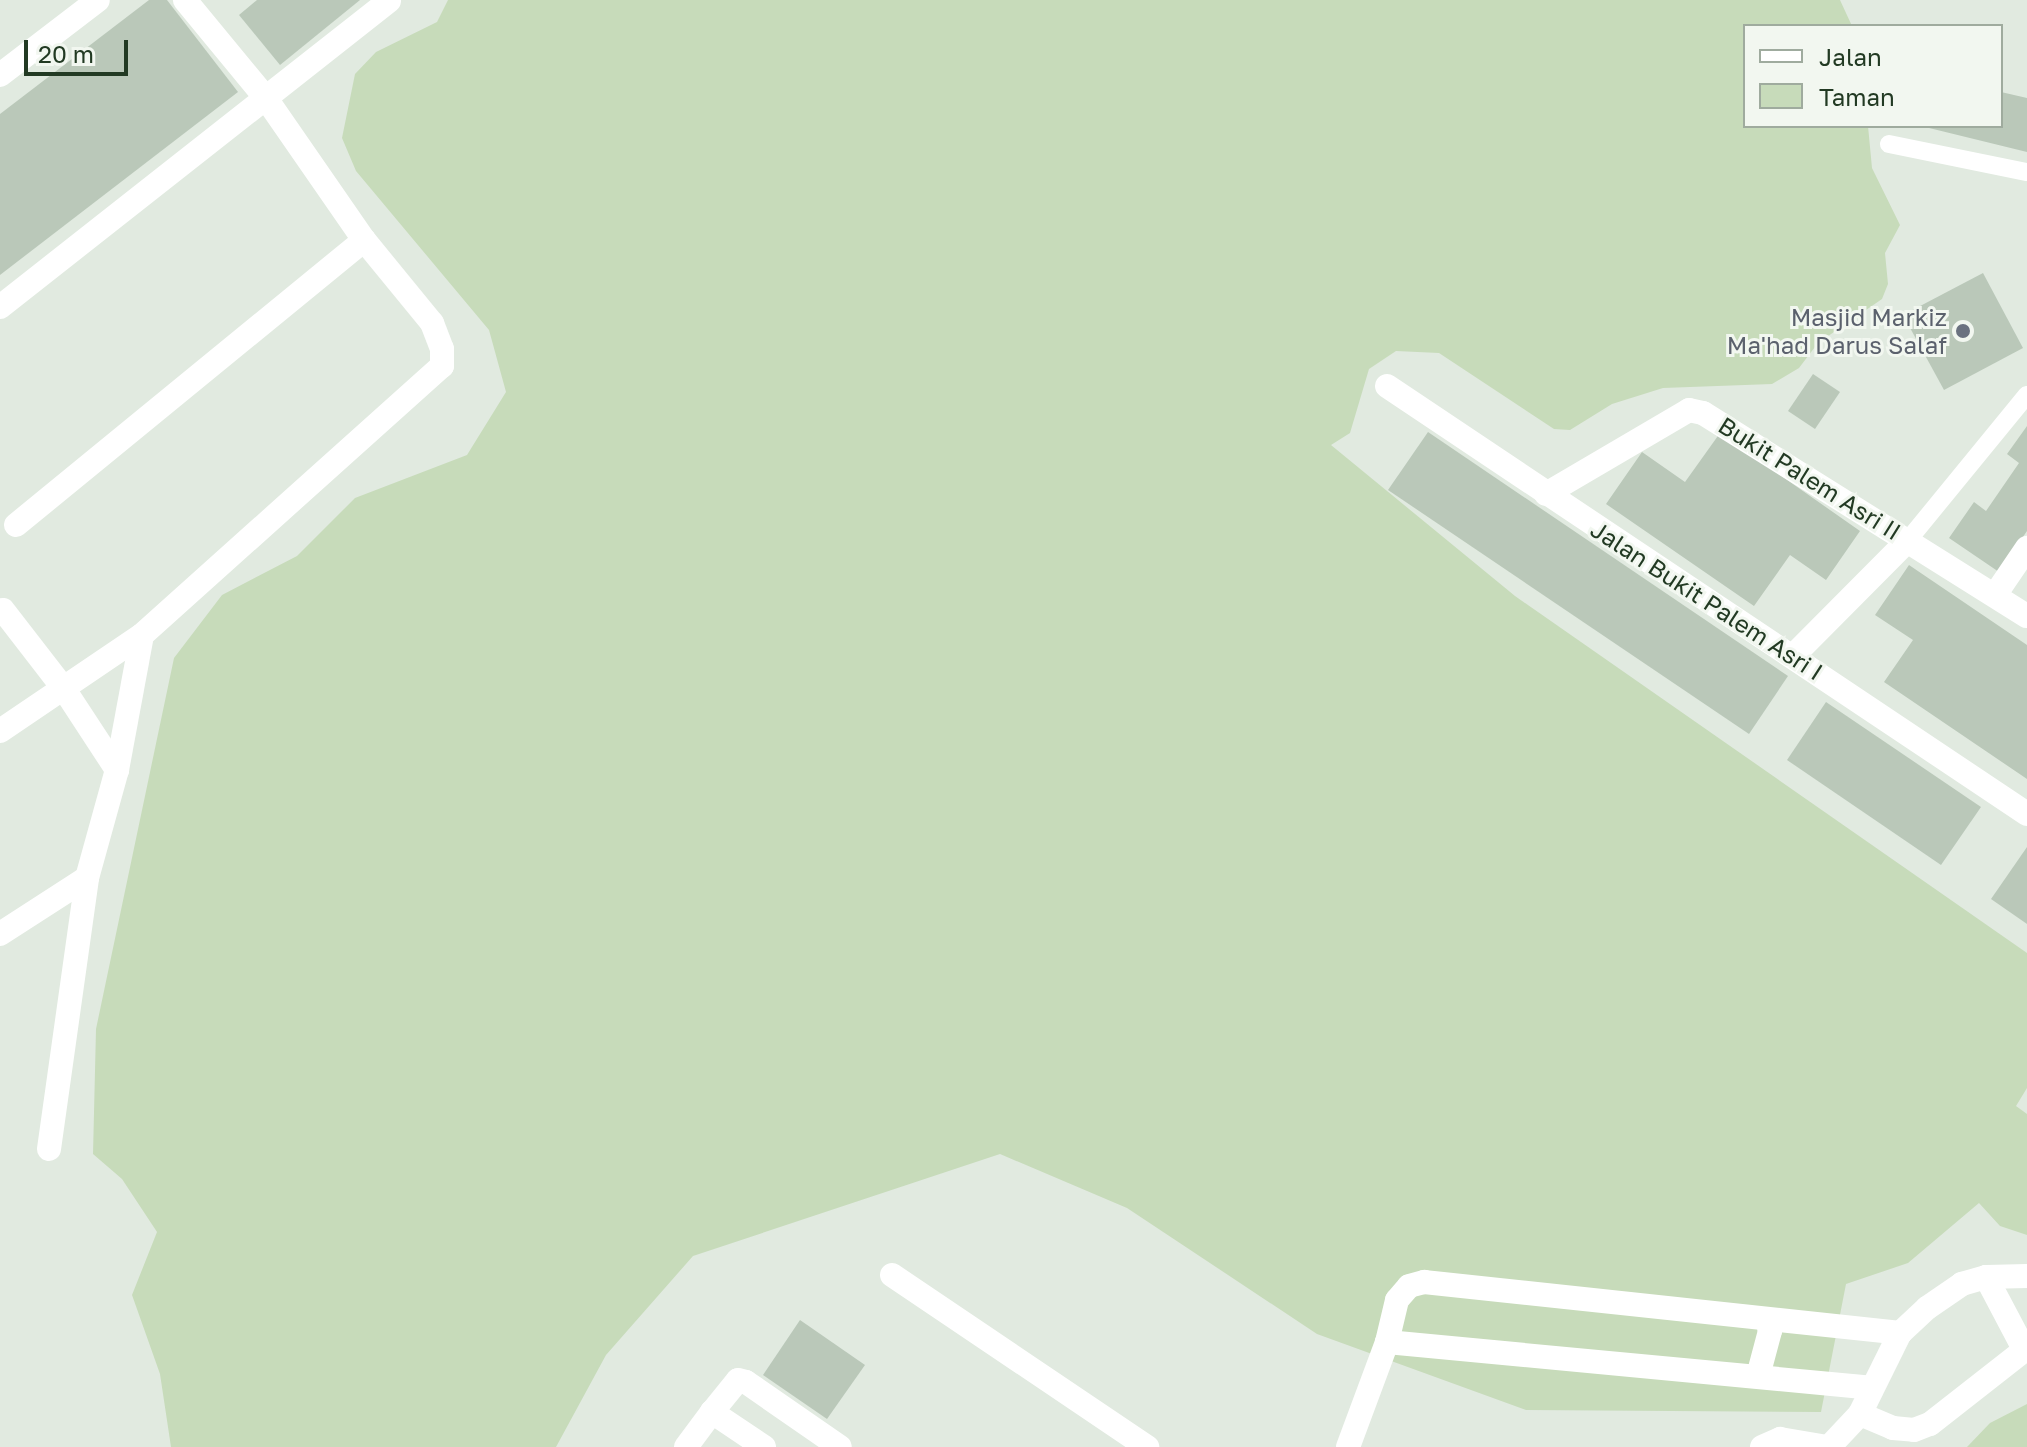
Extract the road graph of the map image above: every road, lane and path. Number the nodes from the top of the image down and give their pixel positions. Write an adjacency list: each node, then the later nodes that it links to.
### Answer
1 (98, 0): 4 (street)
2 (185, 0): 5 (street)
3 (389, 1): 5 (street)
4 (0, 75)
5 (265, 97): 8 (street); 9 (street)
6 (1889, 144): 7 (lane)
7 (2027, 172)
8 (364, 240): 13 (street); 19 (street)
9 (0, 307)
10 (1387, 386): 12 (street, Jalan Bukit Palem Asri I)
11 (2027, 395): 14 (lane)
12 (1546, 494): 14 (street, Bukit Palem Asri II); 20 (street, Jalan Bukit Palem Asri I)
13 (16, 525)
14 (1909, 539): 16 (street, Bukit Palem Asri II); 20 (street)
15 (2027, 548): 16 (street)
16 (1995, 595): 18 (street, Bukit Palem Asri II)
17 (3, 610): 21 (street)
18 (2027, 616)
19 (142, 635): 21 (street); 23 (street)
20 (1793, 656): 24 (street, Jalan Bukit Palem Asri I)
21 (64, 689): 22 (street); 23 (street)
22 (0, 731)
23 (117, 770): 25 (street)
24 (2027, 814)
25 (87, 878): 26 (street); 27 (street)
26 (0, 934)
27 (49, 1149)
28 (892, 1275): 42 (street)
29 (2027, 1276): 30 (street)
30 (1986, 1277): 32 (street); 34 (street)
31 (1767, 1319): 32 (street); 33 (street); 35 (street)
32 (1900, 1333): 36 (street)
33 (1387, 1342): 35 (street); 43 (street)
34 (2025, 1348): 38 (street)
35 (1758, 1376): 36 (street)
36 (1871, 1388): 38 (street)
37 (712, 1412): 39 (street); 40 (street); 41 (street)
38 (1860, 1414): 45 (street)
39 (686, 1447)
40 (764, 1447)
41 (840, 1447)
42 (1147, 1447)
43 (1348, 1447)
44 (1762, 1447): 45 (street)
45 (1828, 1447)

